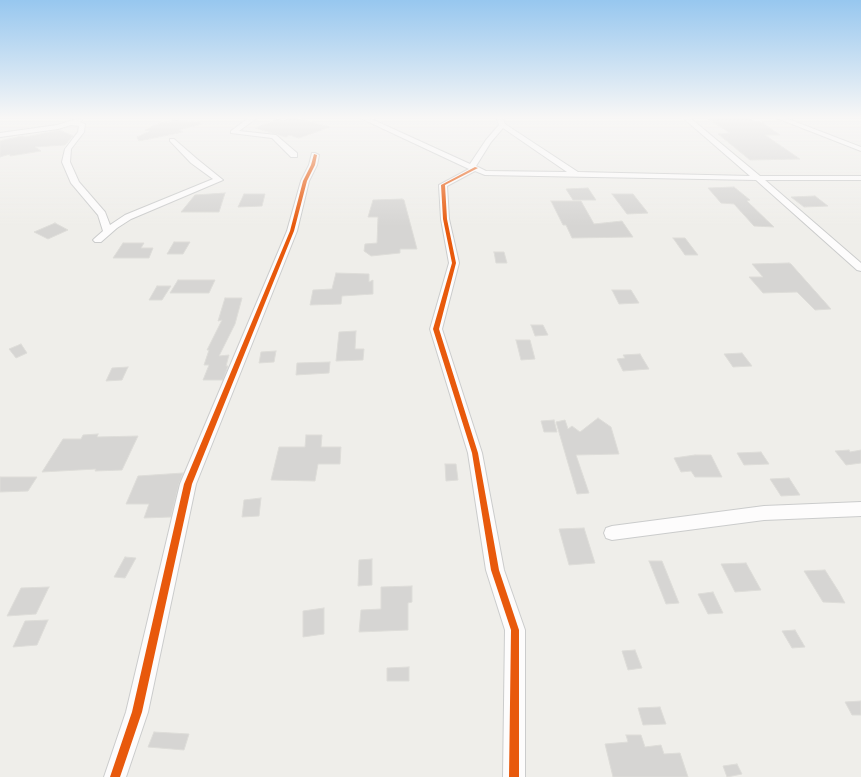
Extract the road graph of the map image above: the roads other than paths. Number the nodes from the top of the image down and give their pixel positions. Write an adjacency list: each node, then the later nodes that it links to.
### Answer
1 (67, 153): 12 (street)
2 (186, 153): 12 (street)
3 (441, 153): 8 (street)
4 (482, 153): 8 (street)
5 (544, 153): 9 (street)
6 (728, 153): 10 (street)
7 (315, 155): 17 (street)
8 (474, 168): 9 (street); 18 (street)
9 (575, 174): 10 (street)
10 (758, 178): 11 (street); 14 (street)
11 (861, 178)
12 (108, 231): 13 (street)
13 (98, 240)
14 (861, 268)
15 (861, 508): 16 (street)
16 (612, 533)
17 (115, 777)
18 (514, 777)

